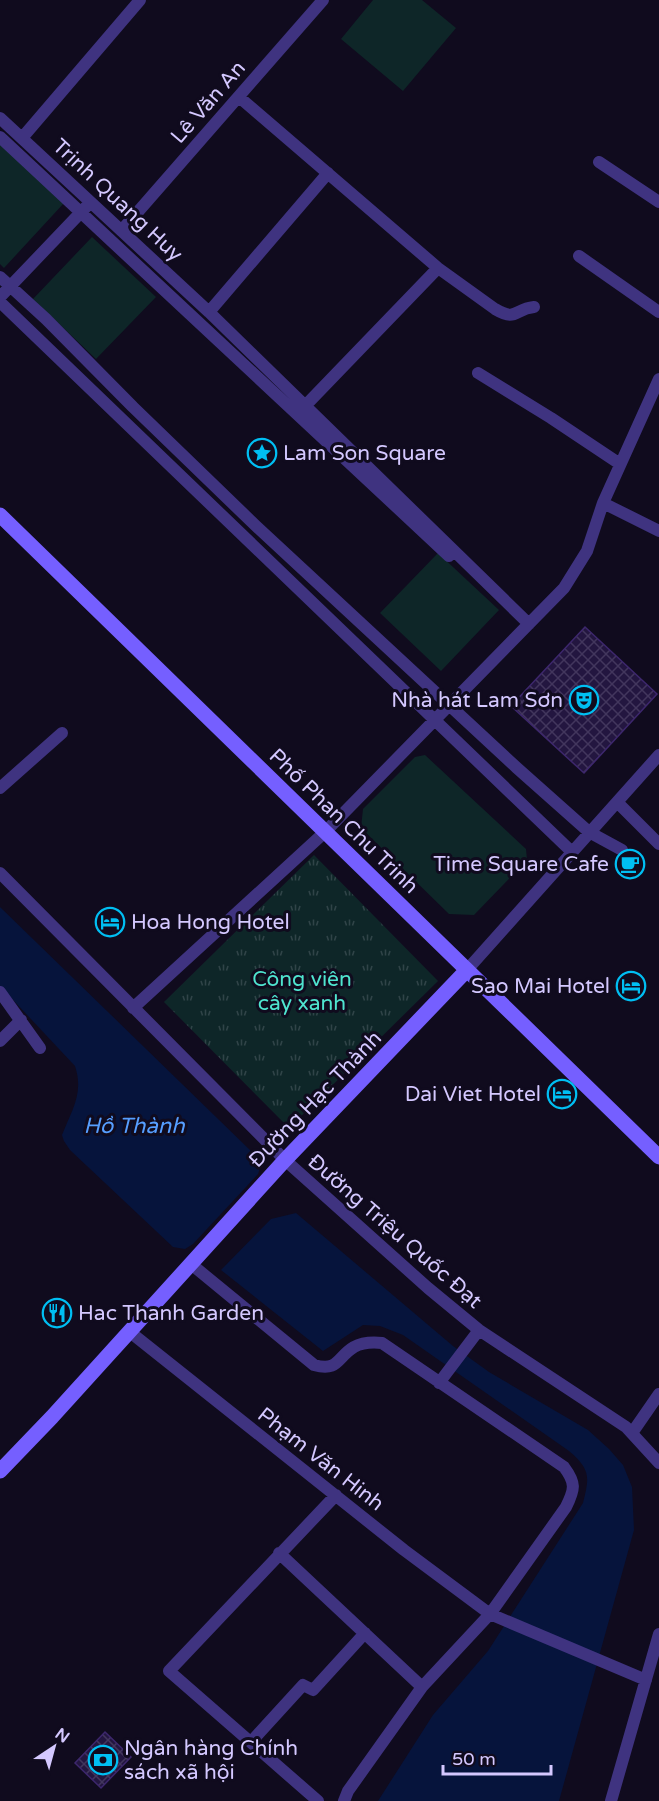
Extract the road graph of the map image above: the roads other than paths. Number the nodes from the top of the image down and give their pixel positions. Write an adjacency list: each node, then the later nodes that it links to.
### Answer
1 (140, 0): 6 (street)
2 (322, 0): 3 (street, Lê Văn An)
3 (239, 97): 8 (street); 12 (street, Lê Văn An)
4 (0, 118): 6 (street, Trịnh Quang Huy)
5 (0, 137): 11 (street)
6 (22, 138): 9 (street, Trịnh Quang Huy)
7 (599, 162): 10 (street)
8 (328, 172): 14 (street); 20 (street)
9 (91, 202): 11 (street); 12 (street, Trịnh Quang Huy)
10 (659, 202)
11 (81, 212): 16 (street); 29 (street)
12 (122, 231): 20 (street, Trịnh Quang Huy)
13 (579, 256): 21 (street)
14 (438, 268): 19 (street); 24 (street)
15 (0, 277): 16 (street)
16 (10, 286): 17 (street); 30 (street)
17 (0, 297)
18 (0, 302): 31 (street)
19 (534, 307)
20 (209, 312): 24 (street, Trịnh Quang Huy)
21 (659, 312)
22 (478, 373): 25 (street)
23 (659, 379): 25 (street)
24 (305, 406): 29 (street, Trịnh Quang Huy)
25 (621, 464): 26 (street)
26 (603, 503): 28 (street); 29 (street)
27 (0, 515): 36 (street, Phố Phan Chu Trinh)
28 (659, 531)
29 (528, 628): 30 (street)
30 (449, 704): 31 (street); 37 (street)
31 (434, 720): 36 (street); 40 (street)
32 (62, 733): 34 (street)
33 (659, 755): 35 (street, Đường Hạc Thành)
34 (2, 782)
35 (617, 802): 37 (street, Đường Hạc Thành); 38 (street)
36 (324, 832): 42 (street, Phố Phan Chu Trinh); 44 (street)
37 (589, 832): 39 (street); 40 (street, Đường Hạc Thành)
38 (659, 844)
39 (622, 850)
40 (572, 852): 42 (street, Đường Hạc Thành)
41 (0, 873): 44 (street, Đường Triệu Quốc Đạt)
42 (466, 971): 48 (street, Phố Phan Chu Trinh); 49 (street, Đường Hạc Thành)
43 (0, 992): 45 (street)
44 (133, 1008): 49 (street, Đường Triệu Quốc Đạt)
45 (21, 1020): 46 (street); 47 (street)
46 (0, 1041)
47 (40, 1048)
48 (659, 1157)
49 (285, 1160): 50 (street, Đường Hạc Thành); 51 (street, Đường Triệu Quốc Đạt)
50 (190, 1264): 52 (street, Đường Hạc Thành); 53 (street)
51 (479, 1330): 53 (street); 55 (street, Đường Triệu Quốc Đạt)
52 (130, 1332): 57 (street, Đường Hạc Thành); 58 (street, Phạm Văn Hinh)
53 (439, 1383): 60 (street)
54 (659, 1394): 55 (street)
55 (632, 1433): 56 (street, Đường Triệu Quốc Đạt)
56 (659, 1463)
57 (0, 1471)
58 (336, 1495): 59 (street); 60 (street, Phạm Văn Hinh)
59 (279, 1553): 61 (street); 65 (street)
60 (490, 1614): 63 (street, Phạm Văn Hinh); 64 (street)
61 (365, 1633): 64 (street); 65 (street)
62 (659, 1634): 63 (street)
63 (646, 1680): 68 (street)
64 (422, 1687): 67 (street)
65 (251, 1742): 66 (street)
66 (318, 1801)
67 (344, 1801)
68 (611, 1801)

